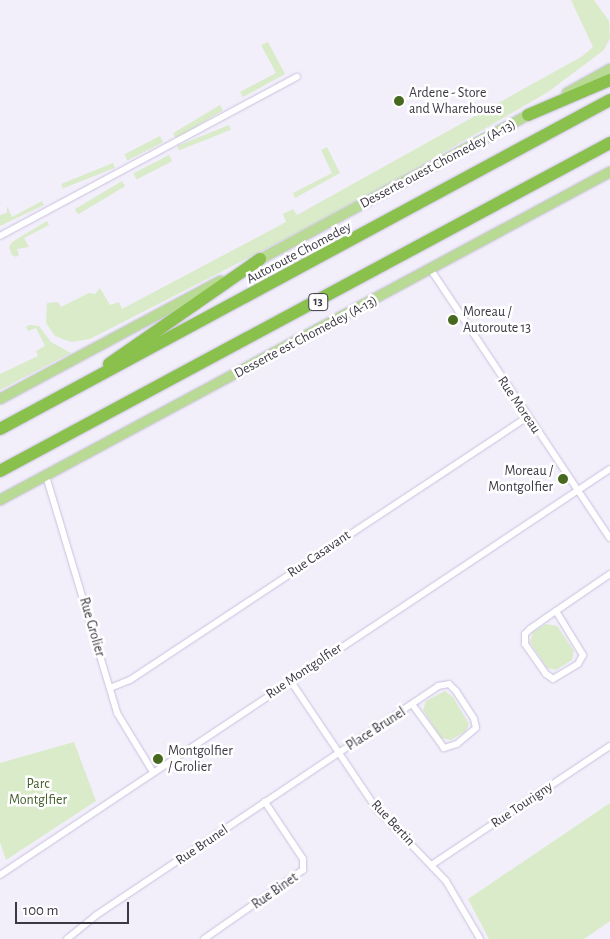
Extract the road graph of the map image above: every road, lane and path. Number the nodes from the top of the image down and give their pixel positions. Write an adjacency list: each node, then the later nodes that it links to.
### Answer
1 (610, 69): 5 (main road, Desserte ouest Chomedey (A-13))
2 (296, 78): 8 (street)
3 (610, 80): 5 (highway)
4 (610, 100): 11 (highway, Autoroute Chomedey)
5 (528, 115): 9 (main road, Desserte ouest Chomedey (A-13))
6 (610, 143): 16 (highway, 13)
7 (610, 172): 10 (main road, Desserte est Chomedey (A-13))
8 (0, 236)
9 (260, 259): 11 (highway); 12 (main road, Desserte ouest Chomedey (A-13))
10 (431, 270): 13 (street, Rue Moreau); 17 (main road, Desserte est Chomedey (A-13))
11 (78, 388): 14 (highway, Autoroute Chomedey)
12 (0, 399)
13 (527, 417): 18 (street, Rue Moreau); 24 (street, Rue Casavant)
14 (0, 429)
15 (610, 469): 18 (street, Rue Montgolfier)
16 (0, 473)
17 (46, 476): 19 (main road, Desserte est Chomedey (A-13)); 24 (street, Rue Grolier)
18 (577, 489): 20 (street, Rue Moreau); 23 (street, Rue Montgolfier)
19 (0, 500)
20 (610, 538)
21 (610, 574): 22 (street)
22 (556, 612): 22 (street)
23 (290, 680): 27 (street, Rue Bertin); 28 (street, Rue Montgolfier)
24 (110, 688): 28 (street, Rue Grolier)
25 (412, 704): 25 (street, Place Brunel); 27 (street, Place Brunel)
26 (610, 746): 30 (street, Rue Tourigny)
27 (339, 753): 29 (street, Rue Brunel); 30 (street, Rue Bertin)
28 (153, 772): 31 (street, Rue Montgolfier)
29 (265, 802): 32 (street, Rue Brunel); 33 (street, Rue Binet)
30 (433, 864): 34 (street, Rue Bertin)
31 (0, 875)
32 (67, 939)
33 (204, 939)
34 (480, 939)

